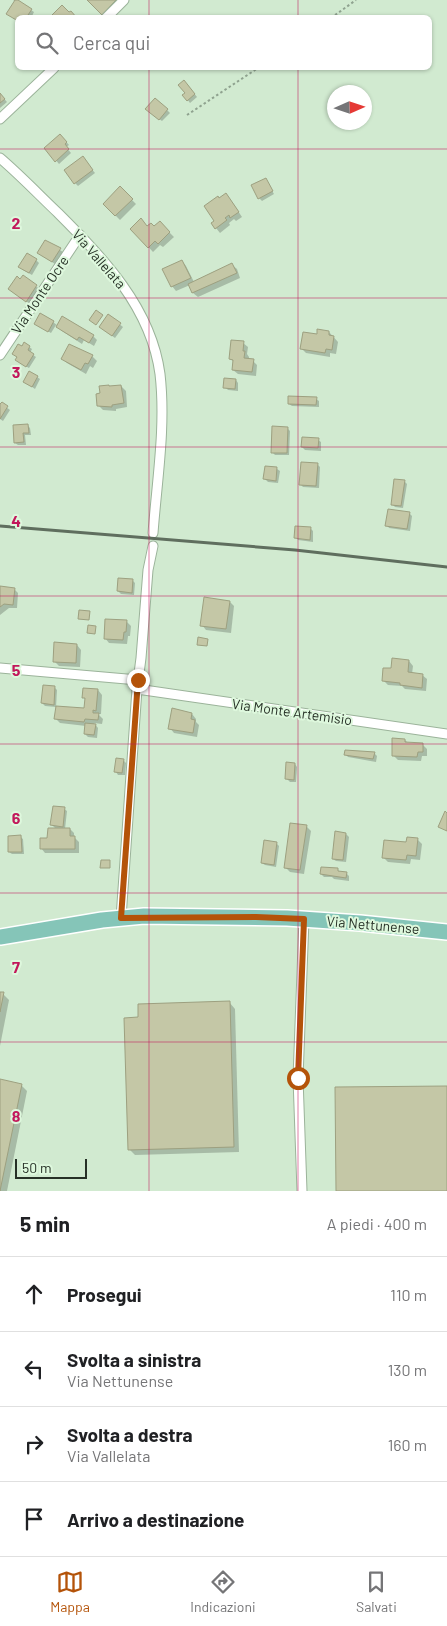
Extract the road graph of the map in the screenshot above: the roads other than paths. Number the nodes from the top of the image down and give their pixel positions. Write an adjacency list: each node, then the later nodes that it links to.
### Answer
1 (124, 0): 2 (street)
2 (109, 15)
3 (52, 70): 4 (street)
4 (0, 119)
5 (0, 158): 6 (street, Via Vallelata)
6 (80, 235): 7 (street, Via Monte Ocre); 8 (street, Via Vallelata)
7 (0, 356)
8 (153, 533)
9 (153, 546): 11 (street)
10 (0, 668): 11 (street, Via Monte Artemisio)
11 (138, 685): 12 (street, Via Monte Artemisio); 13 (street)
12 (447, 734)
13 (121, 918): 14 (main road, Via Nettunense); 16 (main road, Via Nettunense)
14 (304, 919): 15 (main road, Via Nettunense); 17 (street)
15 (447, 932)
16 (0, 937)
17 (302, 1191)

